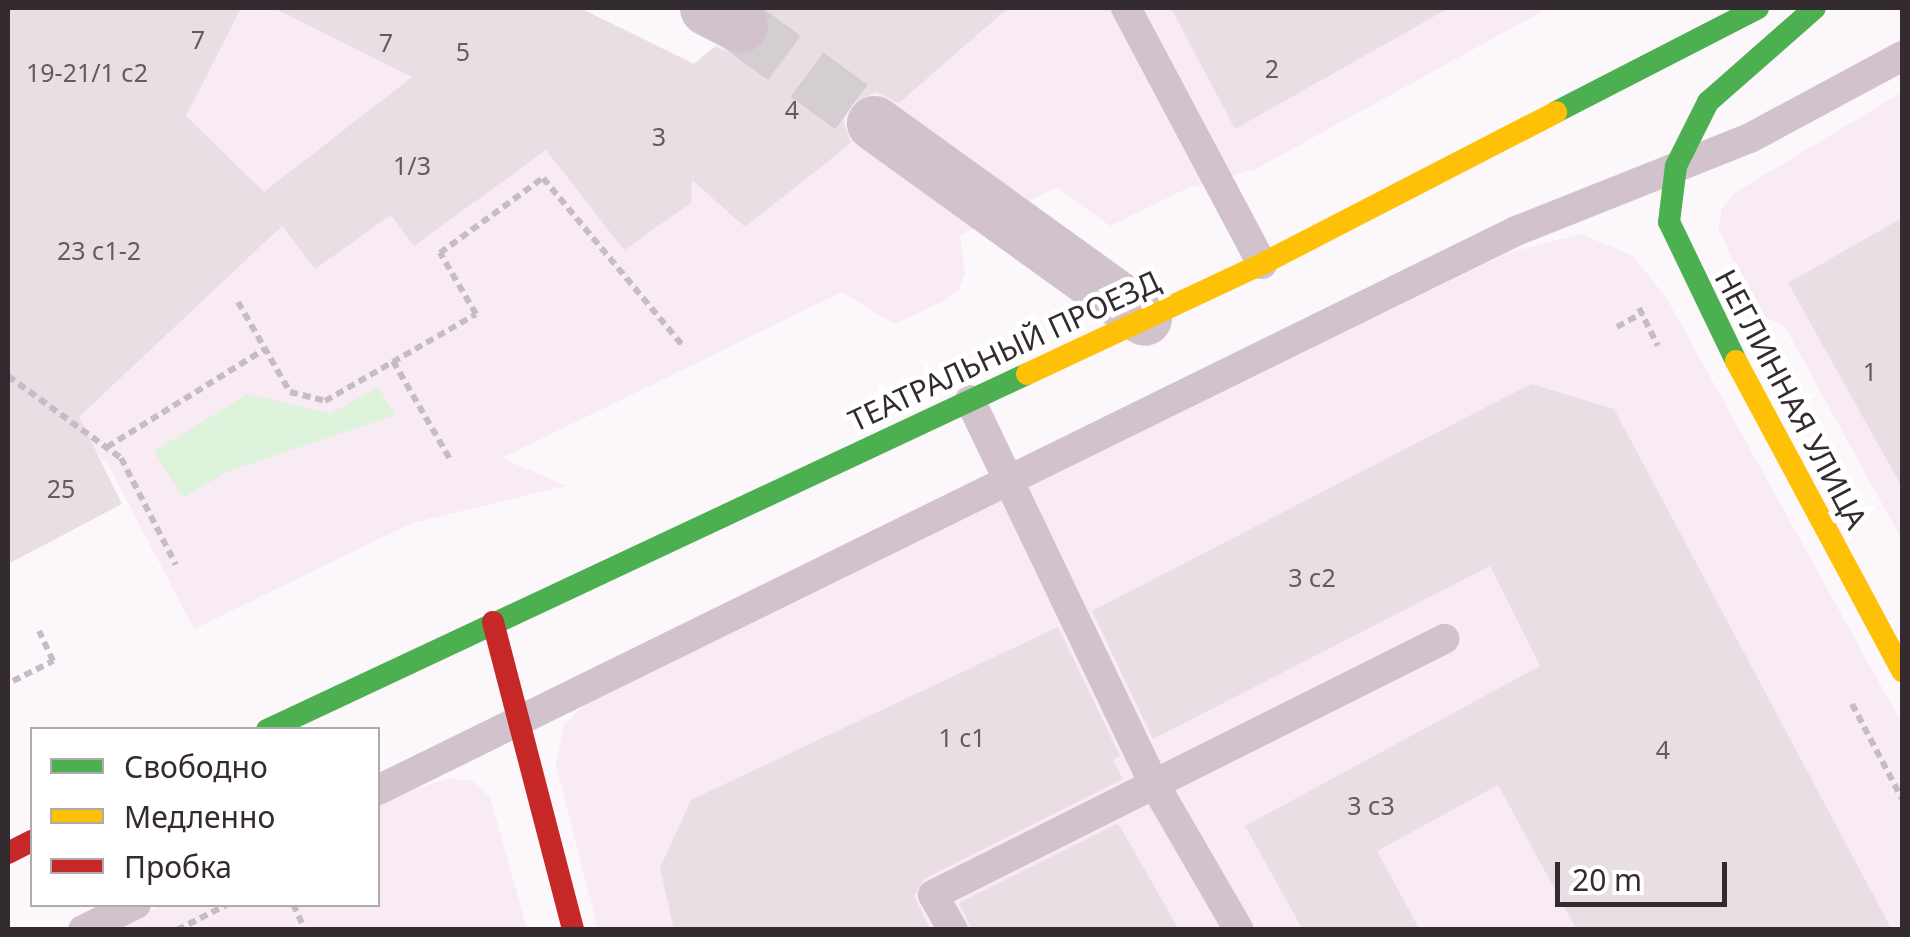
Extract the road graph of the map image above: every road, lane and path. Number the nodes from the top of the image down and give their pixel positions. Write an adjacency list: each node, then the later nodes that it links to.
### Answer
1 (1126, 8): 7 (lane)
2 (1758, 8): 7 (main road, ТЕАТРАЛЬНЫЙ ПРОЕЗД)
3 (1814, 8): 6 (main road, НЕГЛИННАЯ УЛИЦА)
4 (1902, 56): 6 (lane)
5 (874, 123): 9 (street)
6 (1676, 166): 17 (lane); 22 (main road, НЕГЛИННАЯ УЛИЦА)
7 (1262, 264): 9 (main road, ТЕАТРАЛЬНЫЙ ПРОЕЗД)
8 (238, 302): 11 (path)
9 (1144, 318): 14 (main road, ТЕАТРАЛЬНЫЙ ПРОЕЗД)
10 (684, 348): 12 (path)
11 (266, 350): 12 (path); 15 (path)
12 (392, 362): 16 (path)
13 (8, 376): 15 (path)
14 (970, 400): 17 (lane); 19 (main road, ТЕАТРАЛЬНЫЙ ПРОЕЗД)
15 (108, 446): 18 (path)
16 (451, 460)
17 (1008, 480): 24 (lane); 26 (lane)
18 (176, 565)
19 (493, 622): 24 (main road); 25 (main road, ТЕАТРАЛЬНЫЙ ПРОЕЗД)
20 (39, 631): 23 (path)
21 (1444, 639): 26 (lane)
22 (1902, 671)
23 (13, 681)
24 (519, 723): 27 (lane); 34 (main road)
25 (272, 727)
26 (1152, 780): 35 (lane); 36 (lane)
27 (380, 789)
28 (130, 907): 32 (lane)
29 (222, 907): 33 (path)
30 (294, 907): 31 (path)
31 (302, 922)
32 (83, 930)
33 (177, 930)
34 (573, 930)
35 (954, 930)
36 (1239, 930)

